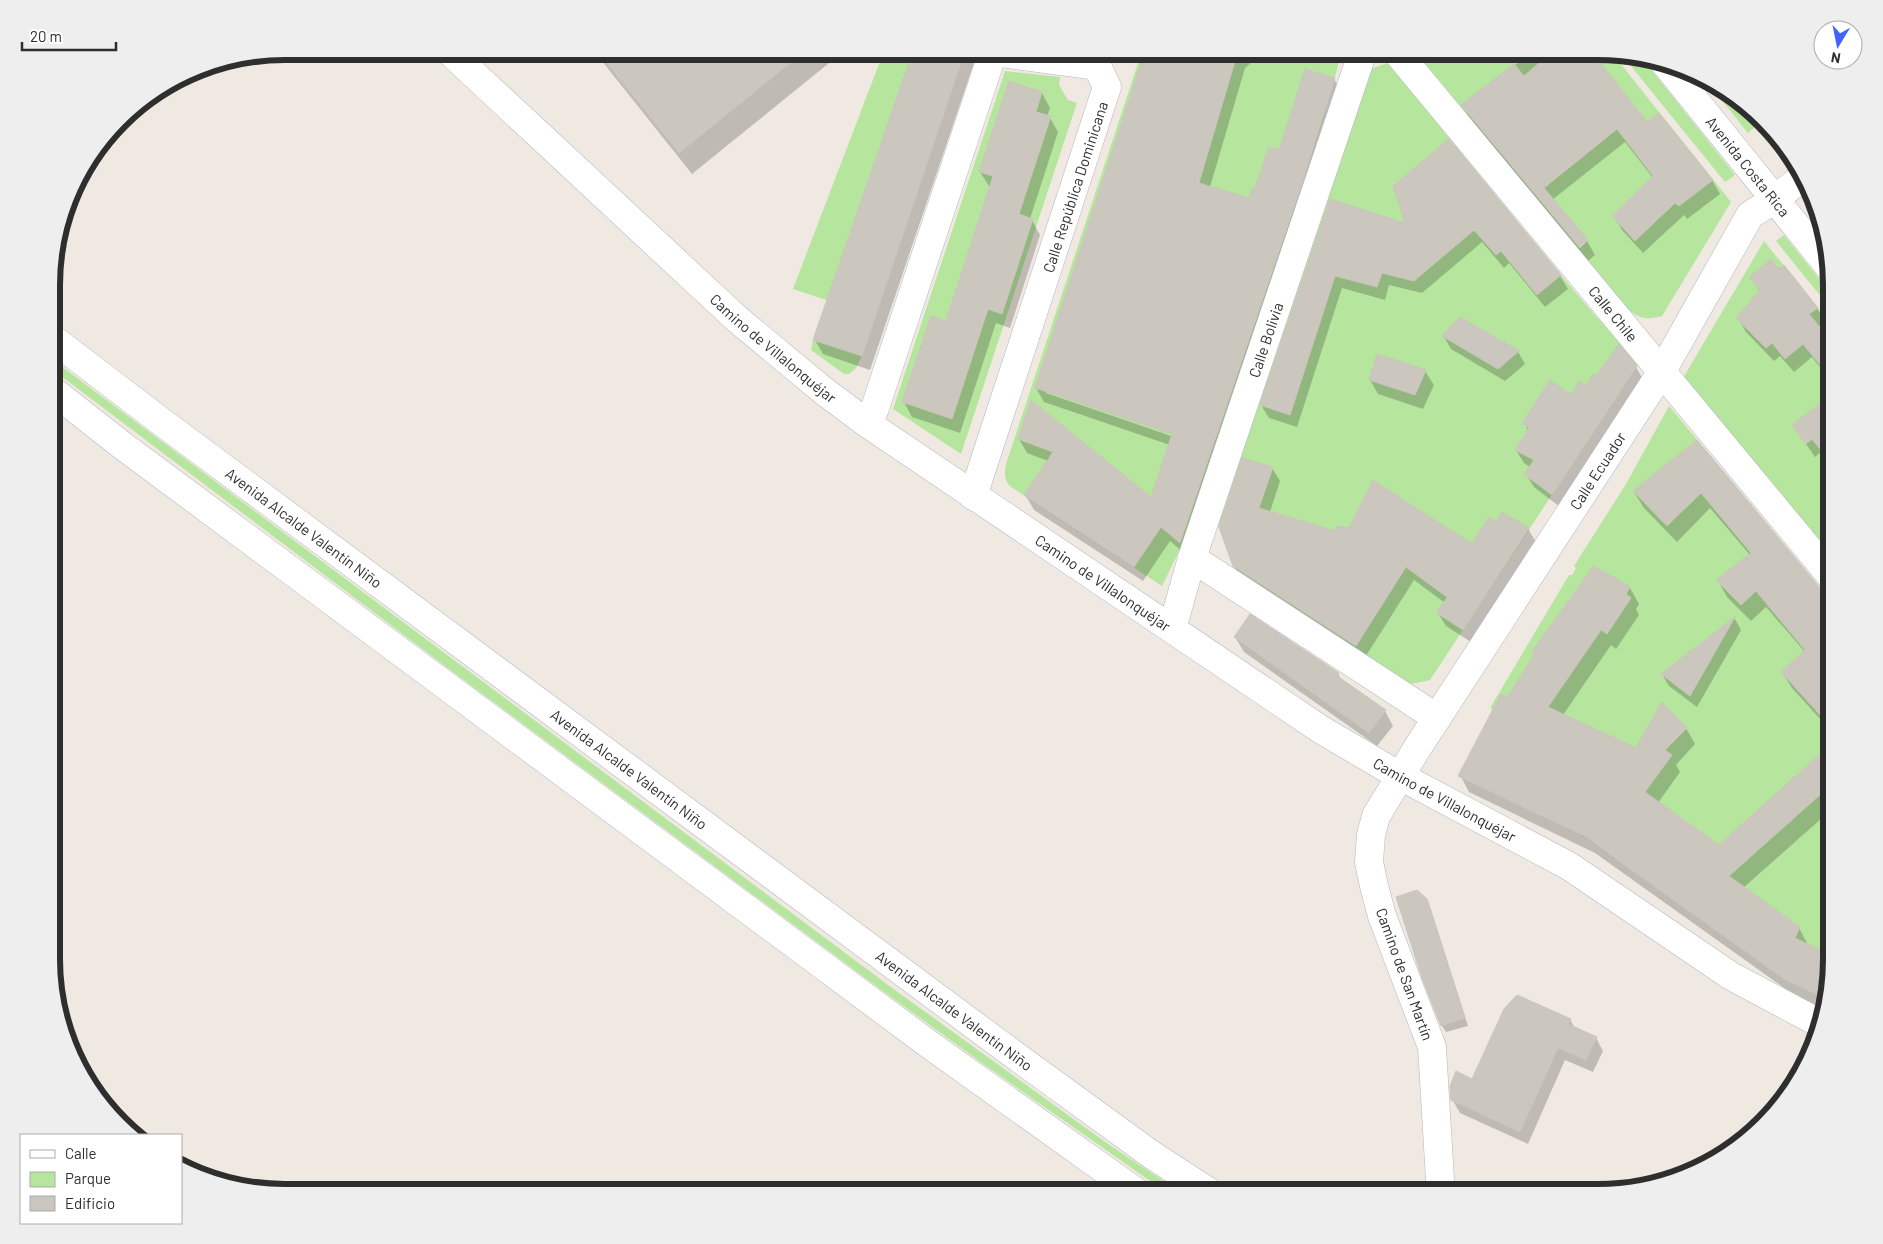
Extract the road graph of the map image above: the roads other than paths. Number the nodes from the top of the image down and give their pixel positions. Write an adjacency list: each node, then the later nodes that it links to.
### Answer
1 (459, 60): 13 (street, Camino de Villalonquéjar)
2 (990, 60): 13 (street, Calle República Dominicana)
3 (1052, 60): 14 (street, Calle República Dominicana)
4 (1360, 60): 15 (street, Calle Bolivia)
5 (1403, 60): 11 (street, Calle Chile)
6 (1673, 73): 8 (street, Avenida Costa Rica)
7 (1798, 181): 8 (street, Calle Ecuador)
8 (1775, 199): 9 (street, Avenida Costa Rica); 11 (street, Calle Ecuador)
9 (1821, 257)
10 (60, 344): 23 (street, Avenida Alcalde Valentín Niño)
11 (1661, 373): 16 (street, Calle Chile); 18 (street, Calle Ecuador)
12 (60, 397): 22 (street)
13 (868, 424): 14 (street, Camino de Villalonquéjar)
14 (973, 496): 17 (street, Camino de Villalonquéjar)
15 (1192, 558): 17 (street, Calle Bolivia); 18 (street)
16 (1823, 566)
17 (1172, 629): 19 (street, Camino de Villalonquéjar)
18 (1437, 718): 19 (street, Calle Ecuador)
19 (1400, 776): 20 (street, Camino de Villalonquéjar); 21 (street, Camino de San Martín)
20 (1814, 1020)
21 (1440, 1180)
22 (1125, 1184)
23 (1197, 1184)

